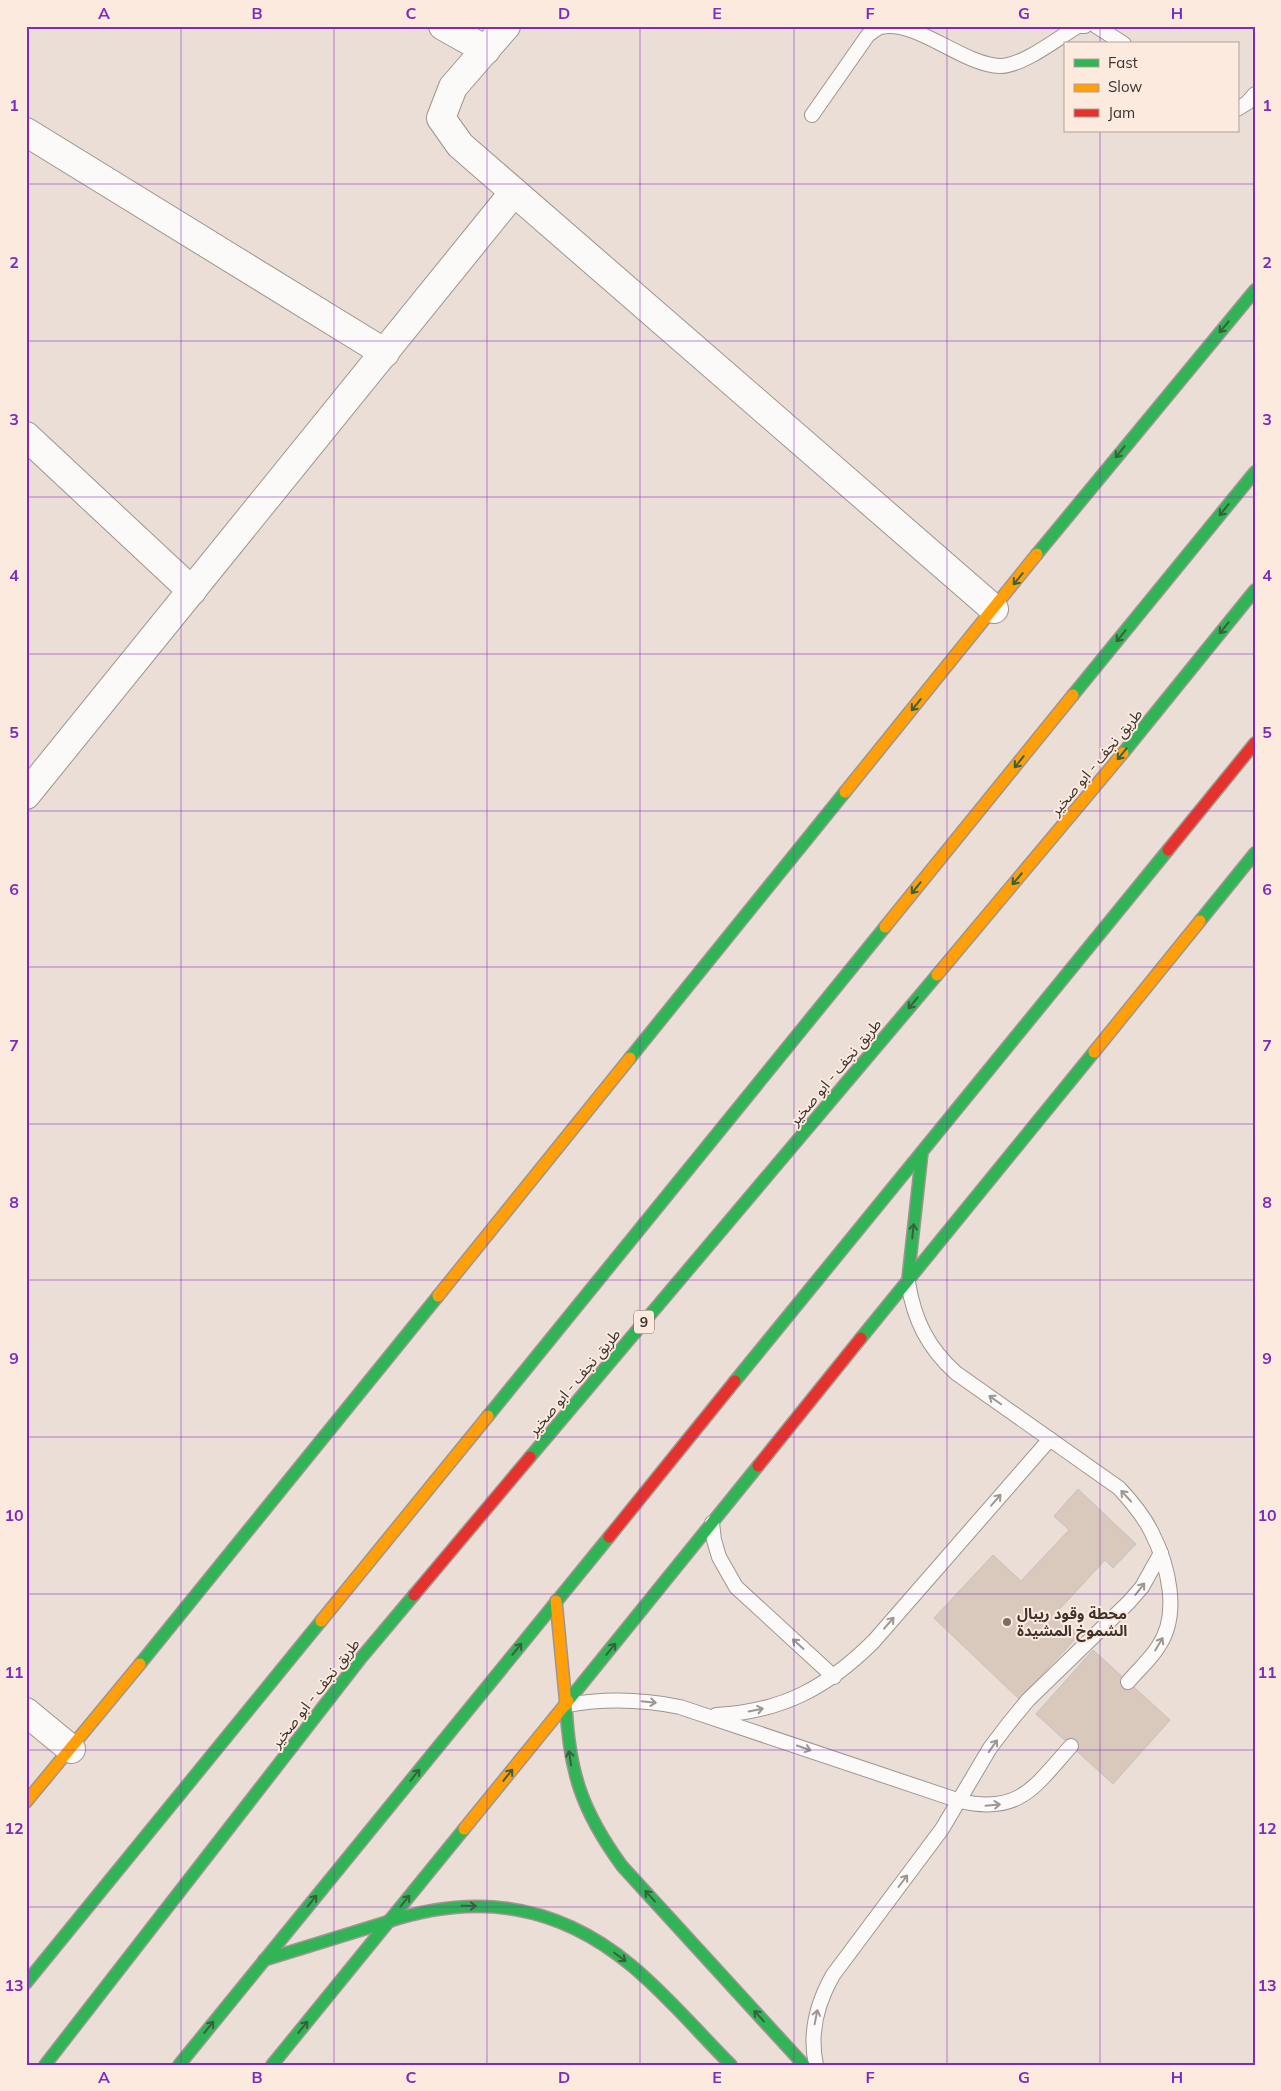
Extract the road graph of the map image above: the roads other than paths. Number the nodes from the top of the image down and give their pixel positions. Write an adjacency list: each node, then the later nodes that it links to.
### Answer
1 (443, 26): 6 (street)
2 (506, 26): 6 (street)
3 (1085, 26): 9 (lane)
4 (1096, 26): 5 (lane)
5 (1121, 42)
6 (486, 50): 11 (street)
7 (1255, 94): 8 (lane)
8 (1238, 109)
9 (812, 115)
10 (26, 132): 13 (street)
11 (514, 192): 13 (street); 18 (street)
12 (1255, 290): 18 (main road, one-way to 18)
13 (385, 354): 17 (street)
14 (26, 436): 17 (street)
15 (1255, 472): 39 (main road, one-way to 39)
16 (1255, 590): 40 (main road, طريق نجف - ابو صخير / 9, one-way to 40)
17 (192, 591): 20 (street)
18 (994, 609): 34 (main road, one-way to 34)
19 (1255, 743): 22 (main road)
20 (26, 795)
21 (1255, 854): 23 (main road)
22 (922, 1152): 23 (main road, one-way to 22); 27 (main road)
23 (908, 1279): 24 (lane, one-way to 23); 25 (main road)
24 (1050, 1438): 26 (lane, one-way to 24); 28 (lane, one-way to 24)
25 (712, 1523): 28 (lane, one-way to 25); 30 (main road, one-way to 25)
26 (1161, 1553): 29 (lane, one-way to 26); 35 (lane, one-way to 26)
27 (556, 1601): 30 (main road); 38 (main road, one-way to 27)
28 (834, 1677): 32 (lane, one-way to 28)
29 (1128, 1682)
30 (566, 1705): 32 (lane, one-way to 32); 37 (main road, one-way to 30); 44 (main road, one-way to 30)
31 (26, 1712): 34 (street)
32 (708, 1716): 35 (lane, one-way to 35)
33 (1071, 1746): 35 (lane, one-way to 33)
34 (71, 1749): 36 (main road)
35 (960, 1800): 45 (lane, one-way to 35)
36 (26, 1802)
37 (387, 1922): 38 (main road); 42 (main road, one-way to 37); 43 (main road, one-way to 43)
38 (264, 1960): 41 (main road, one-way to 38)
39 (26, 1983)
40 (45, 2065)
41 (179, 2065)
42 (272, 2065)
43 (731, 2065)
44 (804, 2065)
45 (816, 2065)

